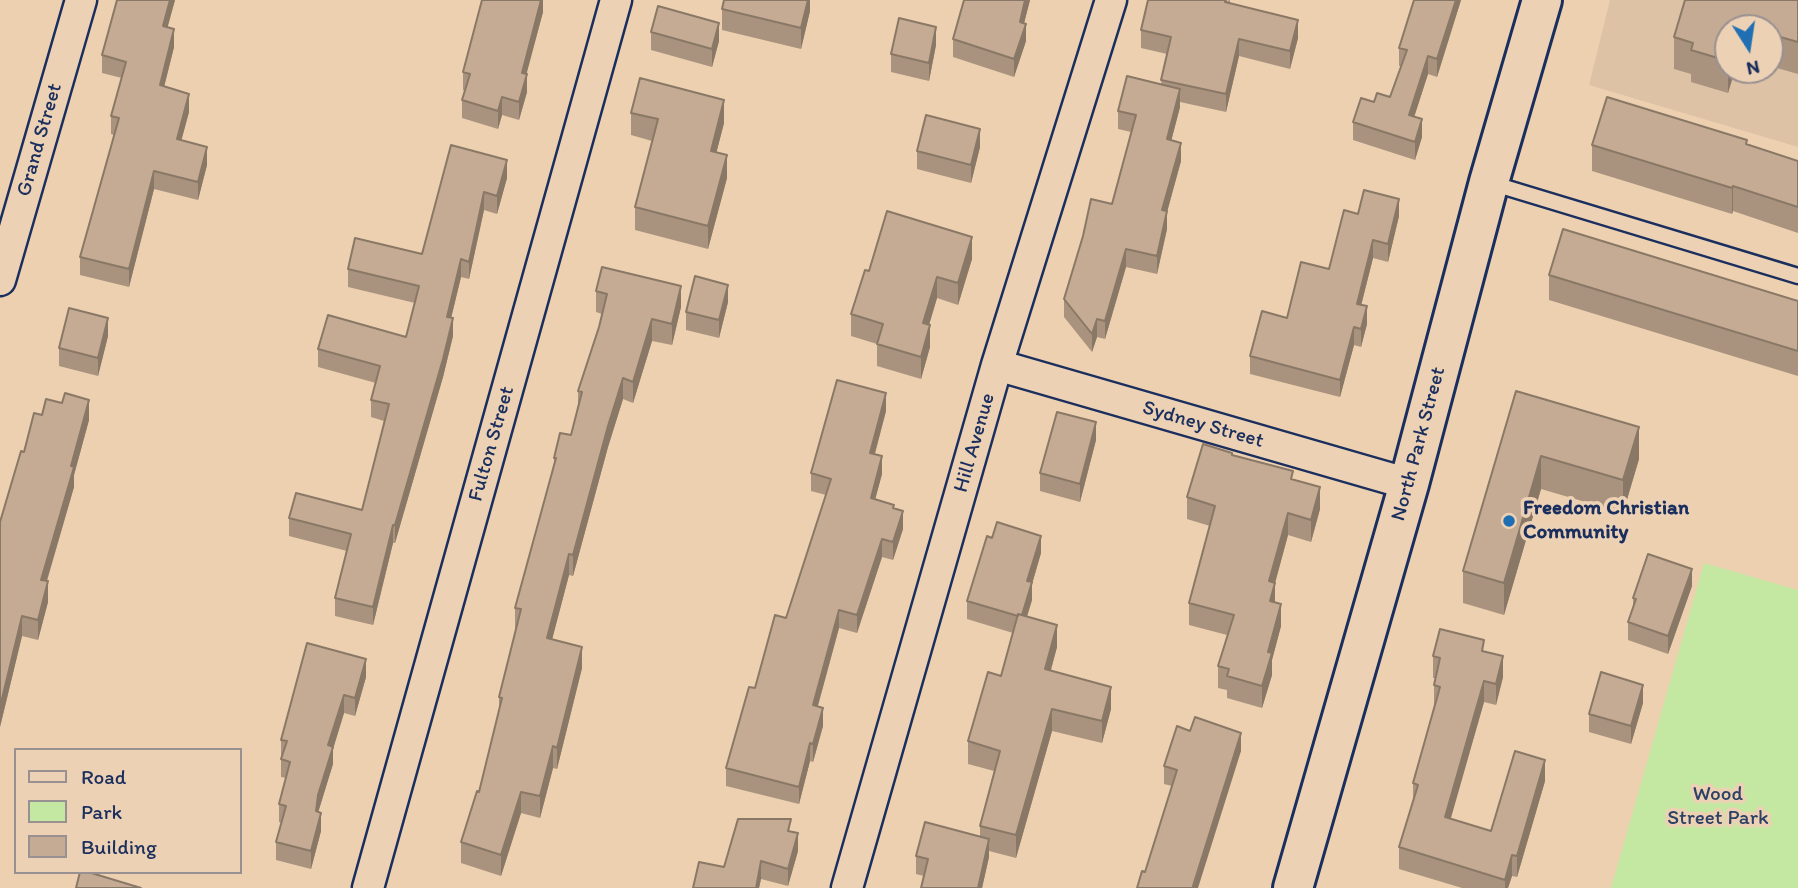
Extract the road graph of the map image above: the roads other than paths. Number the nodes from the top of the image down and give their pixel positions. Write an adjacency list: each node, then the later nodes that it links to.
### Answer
1 (81, 0): 7 (street, Grand Street)
2 (616, 0): 10 (street, Fulton Street)
3 (1111, 0): 8 (street, Hill Avenue)
4 (1542, 0): 5 (main road, North Park Street)
5 (1489, 182): 6 (lane); 9 (main road, North Park Street)
6 (1798, 276)
7 (0, 280)
8 (997, 365): 9 (street, Sydney Street); 11 (street, Hill Avenue)
9 (1409, 484): 12 (main road, North Park Street)
10 (368, 888)
11 (847, 888)
12 (1293, 888)

